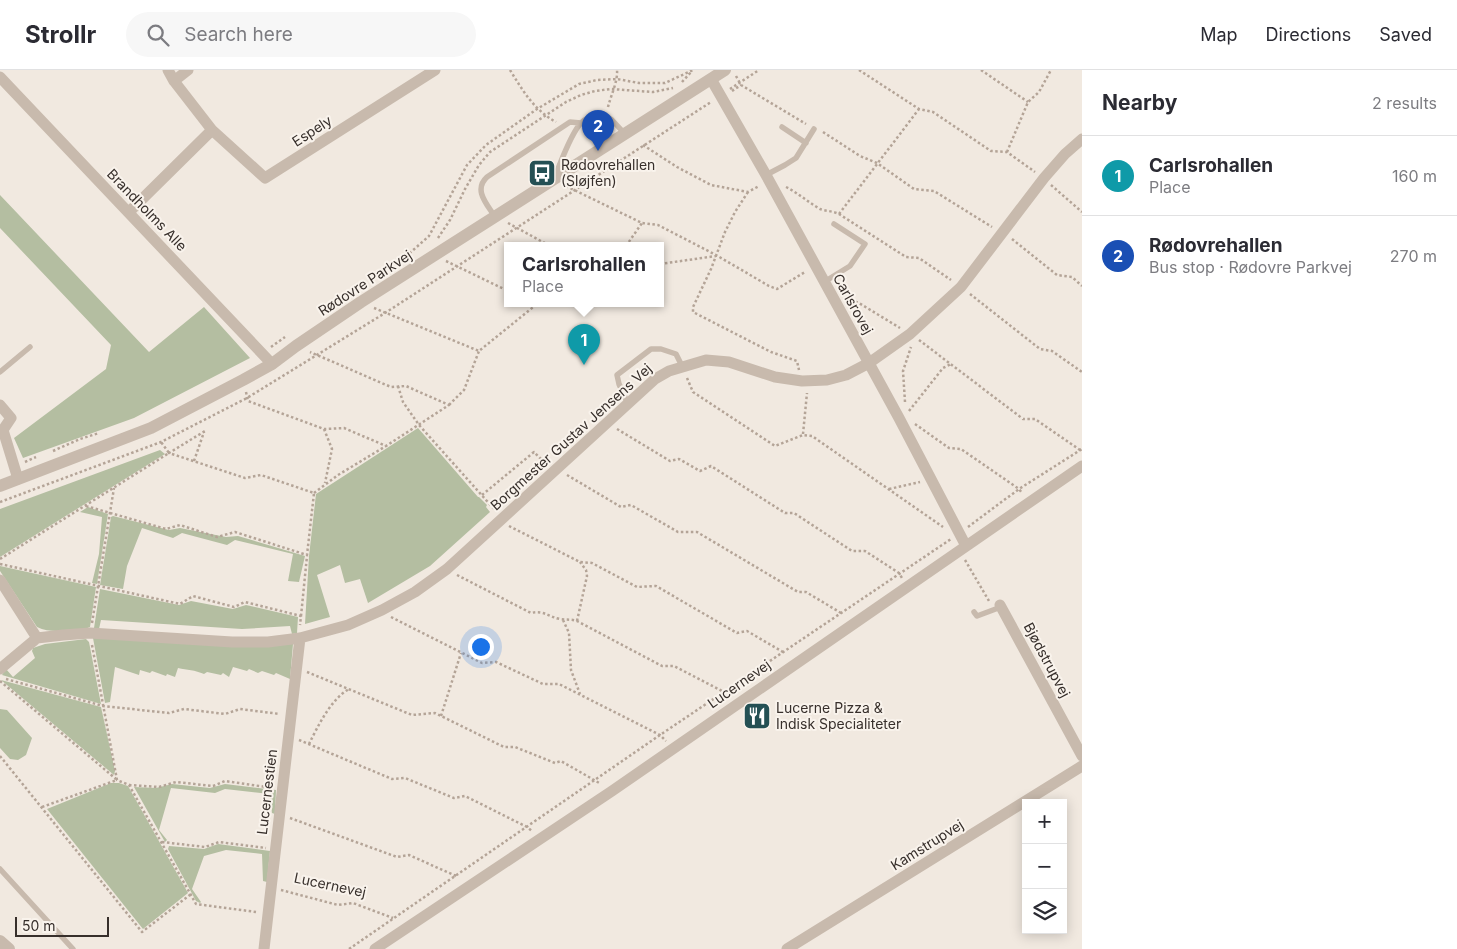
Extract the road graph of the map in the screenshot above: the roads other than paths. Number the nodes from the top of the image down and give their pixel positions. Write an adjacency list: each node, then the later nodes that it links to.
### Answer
1 (168, 70): 7 (street, Espely)
2 (188, 70): 7 (street)
3 (435, 70): 11 (street, Espely)
4 (725, 70): 5 (street, Rødovre Parkvej)
5 (709, 74): 12 (street, Rødovre Parkvej); 16 (street, Carlsrovej)
6 (0, 77): 17 (street, Brandholms Alle)
7 (174, 81): 11 (street, Espely)
8 (581, 123): 12 (lane); 15 (lane); 18 (lane)
9 (782, 127): 14 (lane)
10 (814, 129): 14 (lane)
11 (212, 130): 17 (street)
12 (625, 134): 15 (street, Rødovre Parkvej)
13 (1082, 138): 22 (street, Borgmester Gustav Jensens Vej)
14 (806, 143): 16 (lane)
15 (553, 180): 18 (street, Rødovre Parkvej)
16 (770, 182): 20 (street, Carlsrovej)
17 (129, 212): 23 (street, Brandholms Alle)
18 (495, 217): 23 (street, Rødovre Parkvej)
19 (834, 224): 20 (lane)
20 (824, 282): 22 (street, Carlsrovej)
21 (30, 347): 25 (lane)
22 (869, 363): 24 (street, Borgmester Gustav Jensens Vej); 32 (street, Carlsrovej)
23 (272, 364): 30 (street, Rødovre Parkvej)
24 (682, 366): 26 (street, Borgmester Gustav Jensens Vej); 26 (lane)
25 (0, 372)
26 (628, 404): 37 (street, Borgmester Gustav Jensens Vej)
27 (0, 406): 28 (street)
28 (1, 430): 30 (street)
29 (1082, 466): 32 (street, Lucernevej)
30 (18, 479): 31 (street, Rødovre Parkvej)
31 (0, 486)
32 (962, 548): 46 (street, Lucernevej)
33 (0, 580): 36 (street)
34 (1001, 606): 35 (lane); 39 (street, Bjødstrupvej)
35 (974, 612)
36 (37, 638): 37 (street, Borgmester Gustav Jensens Vej); 38 (street)
37 (300, 638): 45 (street, Lucernestien)
38 (0, 669)
39 (1082, 756)
40 (1082, 766): 47 (street, Kamstrupvej)
41 (0, 868): 44 (lane)
42 (0, 941): 43 (street)
43 (9, 949)
44 (73, 949)
45 (264, 949)
46 (375, 949)
47 (787, 949)

